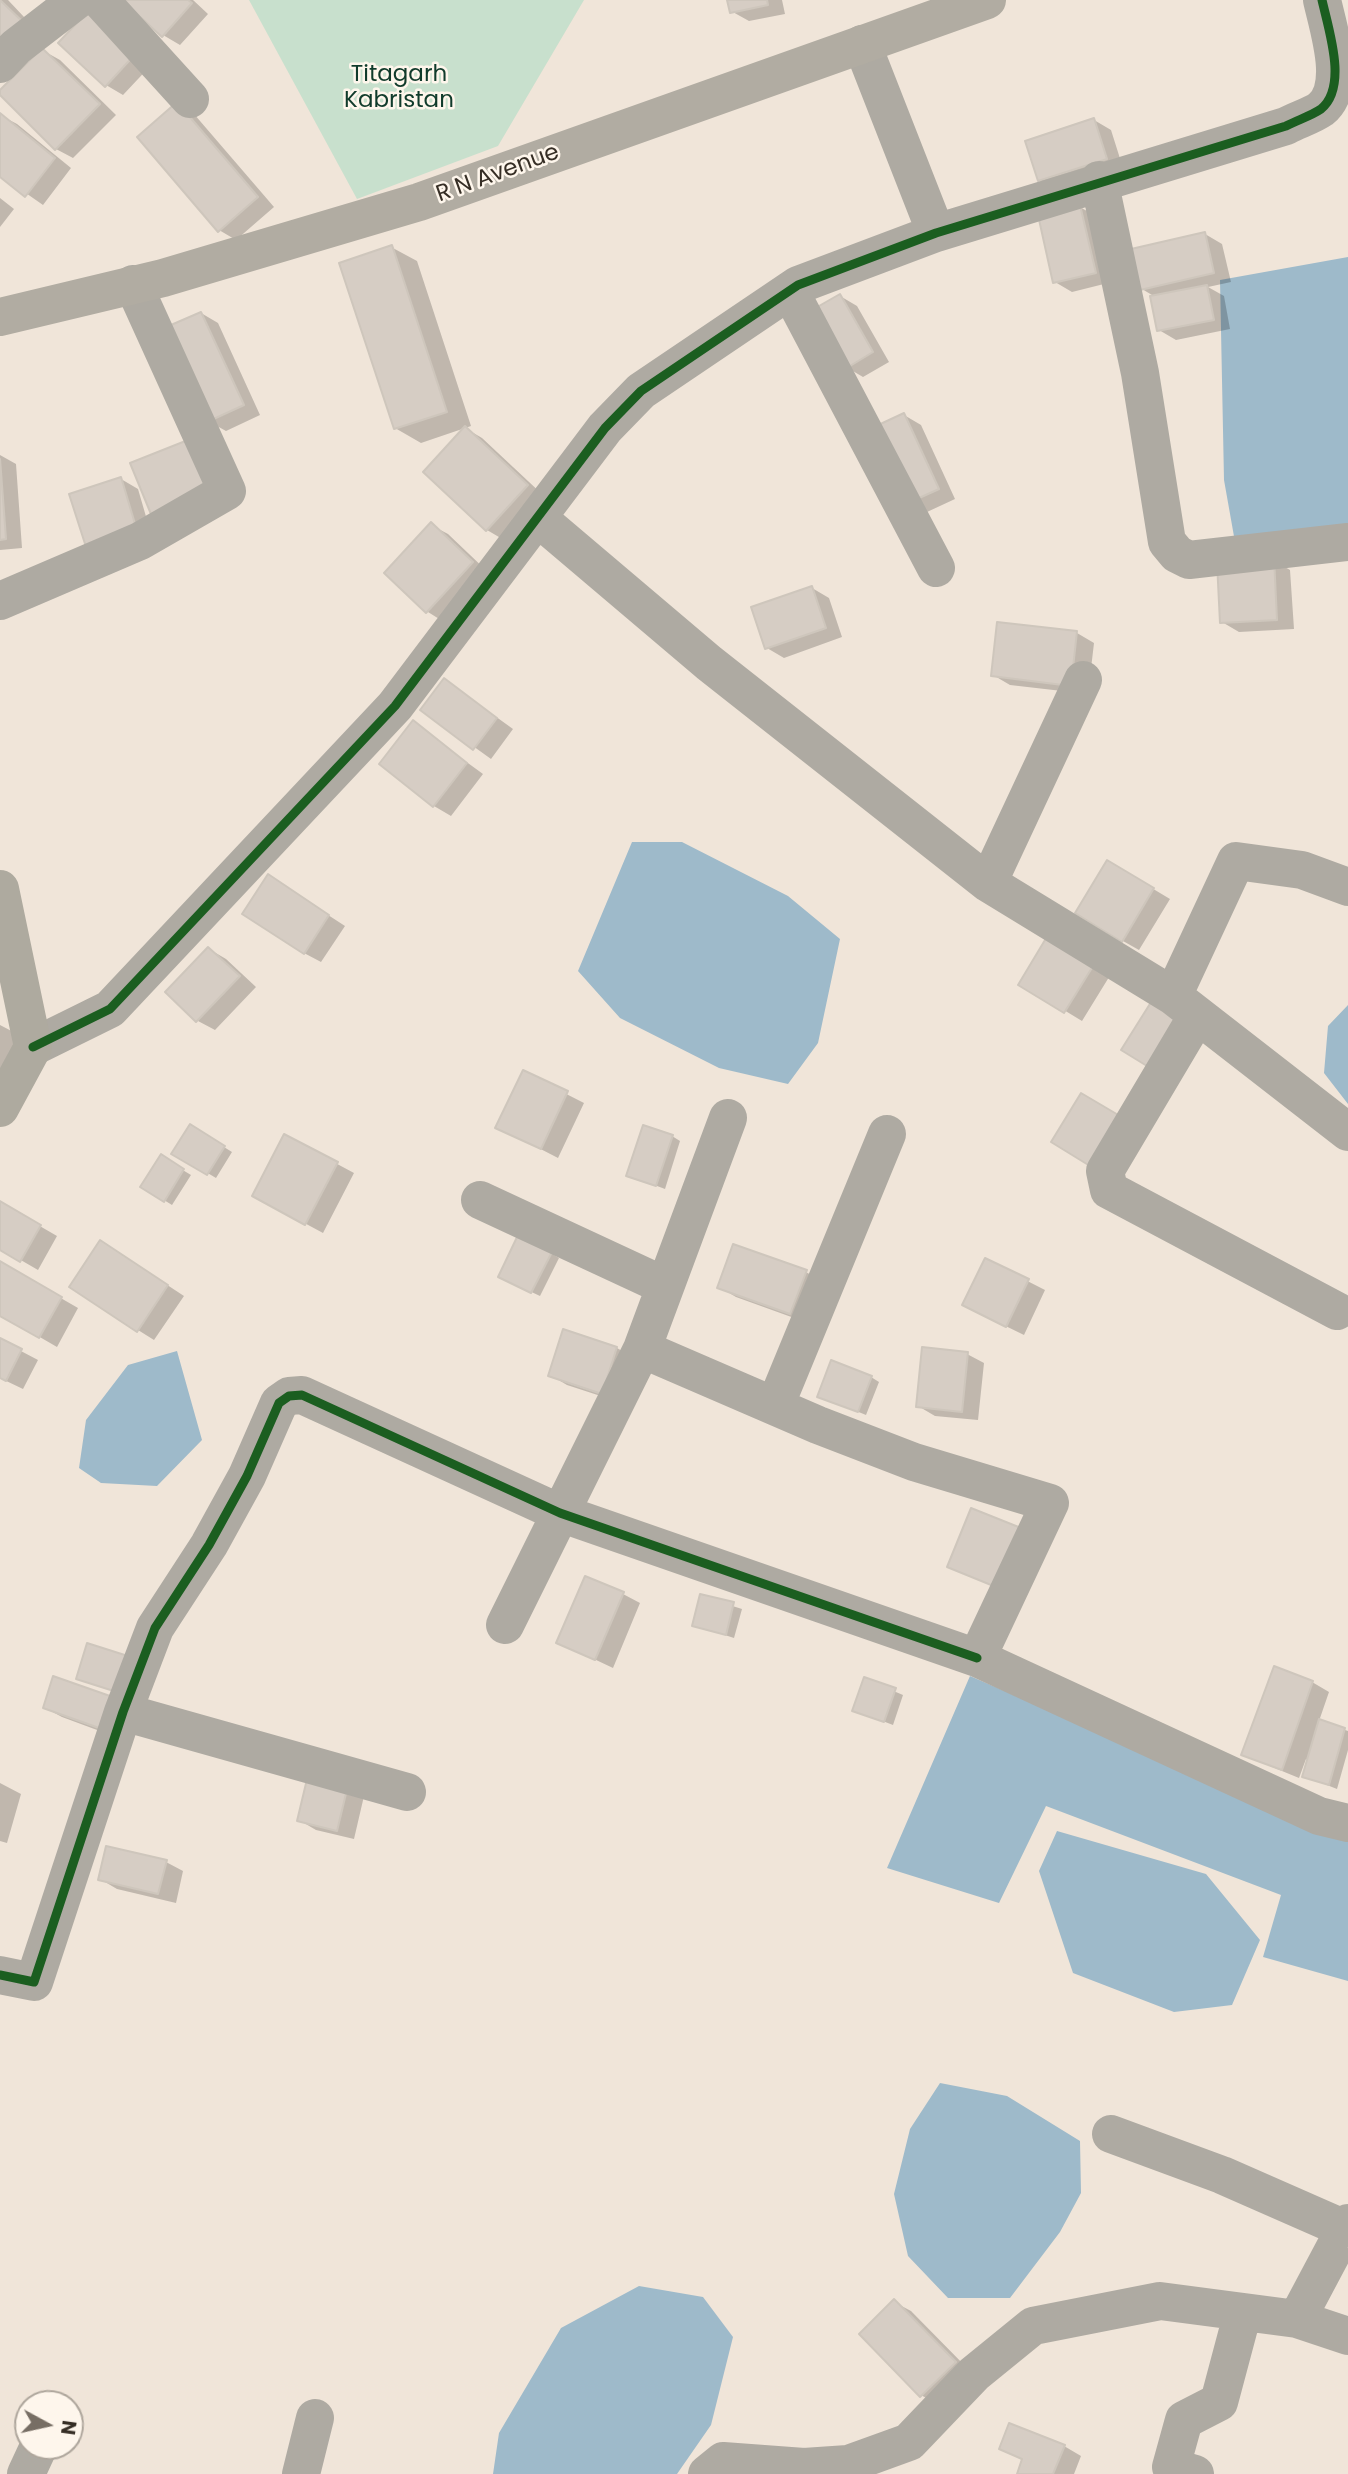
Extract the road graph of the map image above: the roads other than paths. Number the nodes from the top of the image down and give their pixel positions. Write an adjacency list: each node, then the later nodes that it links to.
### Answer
1 (77, 0): 6 (street)
2 (100, 0): 7 (street)
3 (987, 0): 5 (main road, R N Avenue)
4 (1322, 0): 8 (street)
5 (862, 44): 9 (street); 10 (main road, R N Avenue)
6 (0, 64)
7 (190, 99)
8 (1099, 180): 9 (street); 14 (street)
9 (936, 233): 11 (street)
10 (133, 284): 12 (main road, R N Avenue); 16 (street)
11 (790, 290): 13 (street); 15 (street)
12 (0, 317)
13 (538, 518): 18 (street); 22 (street)
14 (1348, 542)
15 (936, 568)
16 (0, 601)
17 (1083, 680): 18 (street)
18 (988, 883): 21 (street)
19 (1348, 887): 21 (street)
20 (0, 889): 22 (street)
21 (1185, 1006): 25 (street); 29 (street)
22 (33, 1046): 23 (street)
23 (0, 1108)
24 (728, 1118): 28 (street)
25 (1348, 1132)
26 (887, 1134): 31 (street)
27 (480, 1200): 28 (street)
28 (665, 1286): 30 (street)
29 (1337, 1311)
30 (642, 1349): 31 (street); 32 (street)
31 (775, 1406): 34 (street)
32 (560, 1513): 33 (street); 34 (street); 35 (street)
33 (505, 1625)
34 (977, 1658): 37 (street)
35 (123, 1712): 36 (street); 38 (street)
36 (407, 1792)
37 (1348, 1823)
38 (0, 1975)
39 (1111, 2134): 40 (street)
40 (1346, 2226): 42 (street)
41 (1243, 2312): 42 (street); 46 (street); 47 (street)
42 (1297, 2319): 43 (street)
43 (1348, 2336)
44 (315, 2418): 45 (street)
45 (301, 2474)
46 (707, 2474)
47 (1195, 2474)

